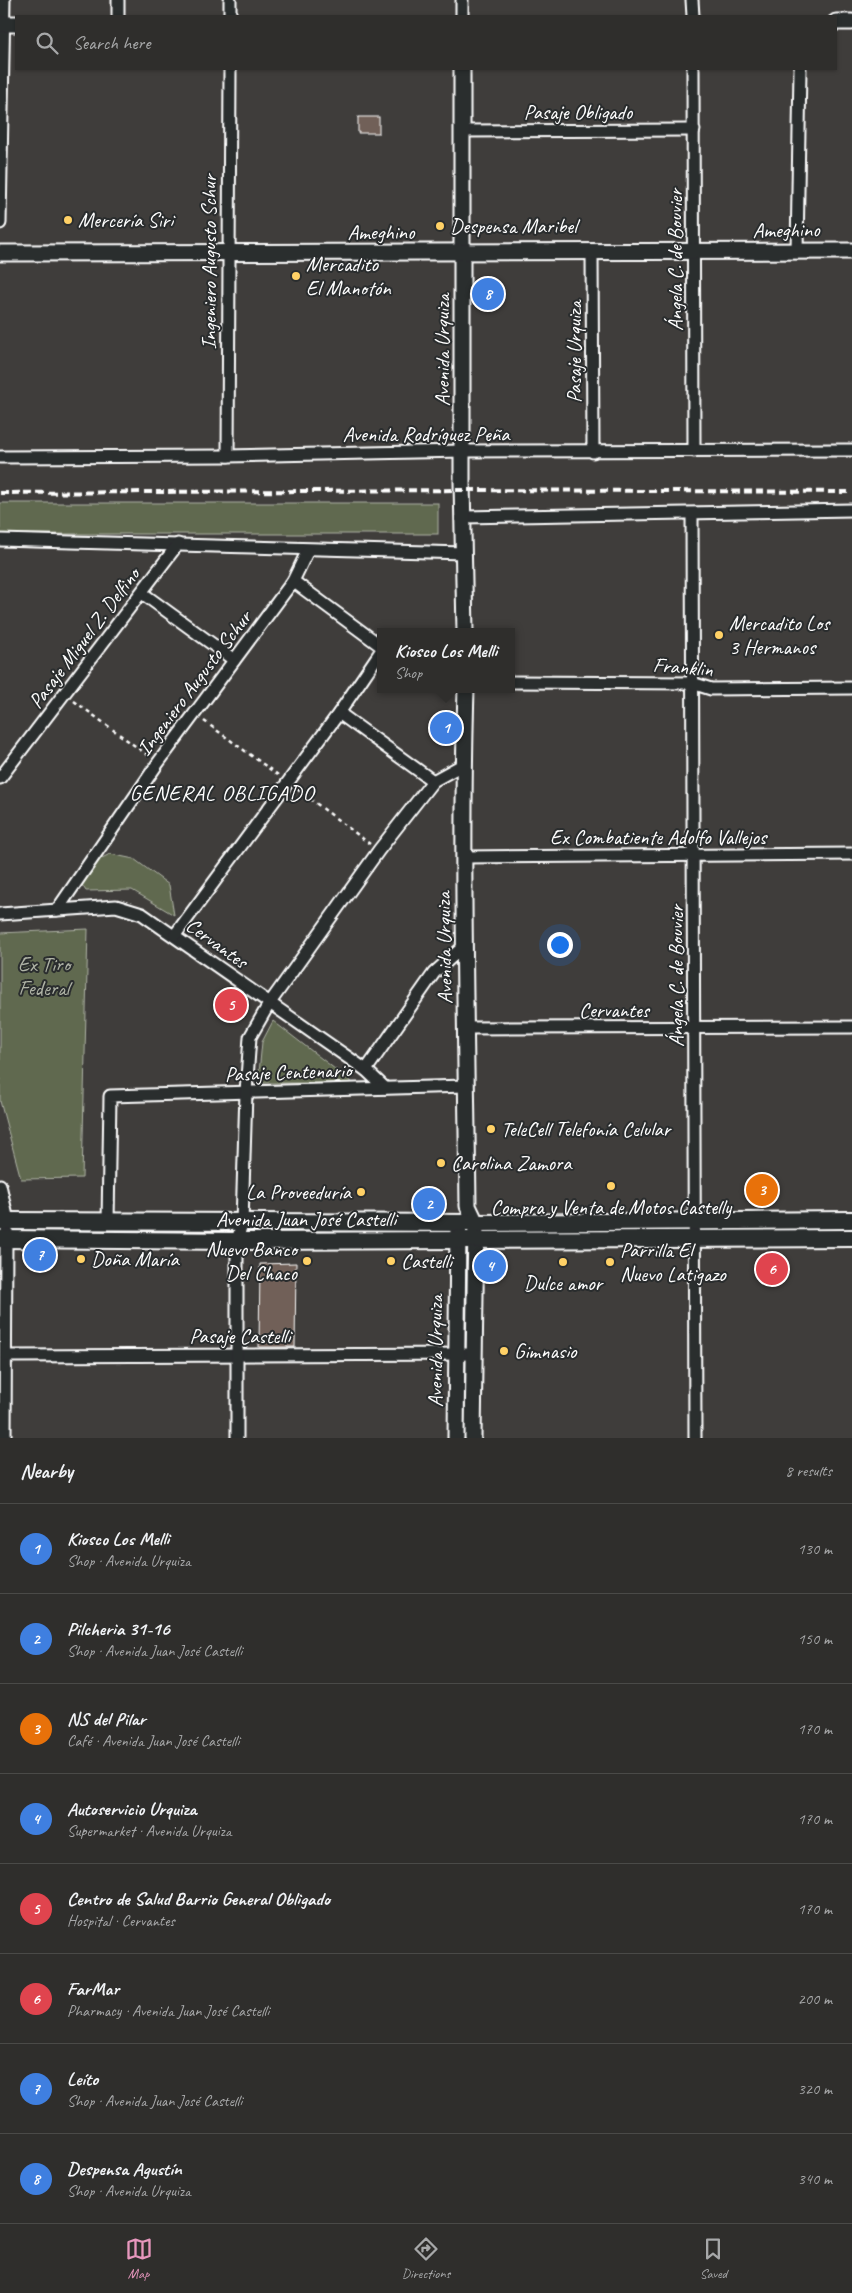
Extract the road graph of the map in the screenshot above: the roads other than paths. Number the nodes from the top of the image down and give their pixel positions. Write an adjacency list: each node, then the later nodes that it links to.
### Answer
1 (4, 0): 12 (street)
2 (118, 0): 6 (street)
3 (230, 0): 7 (street)
4 (462, 0): 8 (street)
5 (692, 0): 9 (street)
6 (118, 15)
7 (230, 15)
8 (462, 15)
9 (693, 15)
10 (837, 22): 11 (street)
11 (852, 22)
12 (7, 24): 19 (street)
13 (230, 70): 22 (street, Ingeniero Augusto Schur)
14 (462, 70): 18 (street, Avenida Urquiza)
15 (693, 70): 17 (street, Ángela C. de Bouvier)
16 (800, 70): 20 (street)
17 (694, 130): 18 (street, Pasaje Obligado); 24 (street, Ángela C. de Bouvier)
18 (463, 131): 26 (street, Avenida Urquiza)
19 (0, 223)
20 (797, 251): 21 (street, Ameghino); 24 (street, Ameghino)
21 (852, 251)
22 (227, 252): 25 (street, Ameghino); 26 (street, Ameghino); 31 (street, Ingeniero Augusto Schur)
23 (592, 252): 24 (street, Ameghino); 26 (street, Ameghino); 30 (street, Pasaje Urquiza)
24 (694, 252): 29 (street, Ángela C. de Bouvier)
25 (0, 253)
26 (464, 254): 28 (street, Avenida Urquiza)
27 (852, 450): 29 (street, Avenida Rodríguez Peña)
28 (464, 451): 30 (street, Avenida Rodríguez Peña); 31 (street, Avenida Rodríguez Peña); 35 (street, Avenida Urquiza)
29 (694, 451): 30 (street, Avenida Rodríguez Peña)
30 (593, 452)
31 (228, 456): 32 (street, Avenida Rodríguez Peña)
32 (0, 457)
33 (852, 510): 34 (street)
34 (692, 514): 35 (street); 47 (street, Ángela C. de Bouvier)
35 (464, 516): 39 (street, Avenida Urquiza)
36 (0, 540): 37 (street)
37 (178, 544): 38 (street); 41 (street, Pasaje Miguel Z. Delfino)
38 (308, 550): 39 (street); 40 (street, Ingeniero Augusto Schur)
39 (464, 554): 42 (street, Avenida Urquiza)
40 (293, 581): 43 (street); 45 (street, Ingeniero Augusto Schur)
41 (142, 593): 45 (street); 52 (street, Pasaje Miguel Z. Delfino)
42 (465, 628)
43 (377, 643)
44 (377, 657): 50 (street)
45 (234, 660): 57 (street, Ingeniero Augusto Schur)
46 (515, 682): 47 (street, Franklin)
47 (692, 683): 48 (street, Franklin); 55 (street, Ángela C. de Bouvier)
48 (852, 688)
49 (466, 693): 51 (street, Avenida Urquiza)
50 (339, 713): 53 (street); 59 (street)
51 (464, 764): 53 (street); 56 (street, Avenida Urquiza)
52 (0, 778)
53 (433, 781): 61 (street)
54 (852, 854): 55 (street, Ex Combatiente Adolfo Vallejos)
55 (694, 856): 56 (street, Ex Combatiente Adolfo Vallejos); 64 (street, Ángela C. de Bouvier)
56 (464, 857): 60 (street, Avenida Urquiza)
57 (57, 910): 58 (street, Cervantes); 59 (street, Cervantes)
58 (0, 914)
59 (175, 935): 61 (street, Cervantes)
60 (464, 946): 63 (street, Avenida Urquiza); 65 (street)
61 (269, 1004): 65 (street, Cervantes); 68 (street)
62 (852, 1027): 64 (street, Cervantes)
63 (466, 1028): 64 (street, Cervantes); 66 (street, Avenida Urquiza)
64 (695, 1028): 71 (street, Ángela C. de Bouvier)
65 (366, 1070): 67 (street, Cervantes)
66 (466, 1086): 67 (street, Pasaje Centenario); 70 (street, Avenida Urquiza)
67 (385, 1088): 68 (street, Pasaje Centenario)
68 (246, 1092): 74 (street, Pasaje Centenario); 76 (street)
69 (0, 1185): 73 (street)
70 (468, 1206): 75 (street, Avenida Urquiza); 77 (street, Avenida Urquiza)
71 (696, 1220): 72 (main road, Avenida Juan José Castelli); 77 (main road, Avenida Juan José Castelli); 78 (street, Ángela C. de Bouvier)
72 (852, 1220)
73 (4, 1221): 74 (main road, Avenida Juan José Castelli); 80 (street)
74 (108, 1222): 76 (main road, Avenida Juan José Castelli)
75 (458, 1222): 76 (main road, Avenida Juan José Castelli); 77 (main road, Avenida Juan José Castelli); 81 (street, Avenida Urquiza)
76 (242, 1223): 83 (street)
77 (476, 1223): 82 (street, Avenida Urquiza)
78 (696, 1238): 79 (main road, Avenida Juan José Castelli); 82 (main road, Avenida Juan José Castelli); 92 (street, Ángela C. de Bouvier)
79 (852, 1238)
80 (3, 1239): 83 (main road, Avenida Juan José Castelli); 87 (street)
81 (456, 1240): 82 (main road, Avenida Juan José Castelli); 83 (main road, Avenida Juan José Castelli); 84 (street, Avenida Urquiza)
82 (474, 1240): 85 (street, Avenida Urquiza)
83 (237, 1241): 86 (street)
84 (457, 1354): 85 (street, Pasaje Castelli); 86 (street, Pasaje Castelli); 90 (street, Avenida Urquiza)
85 (474, 1354): 91 (street, Avenida Urquiza)
86 (237, 1355): 87 (street, Pasaje Castelli); 89 (street)
87 (6, 1356): 88 (street)
88 (5, 1438)
89 (237, 1438)
90 (456, 1438)
91 (473, 1438)
92 (695, 1438)

